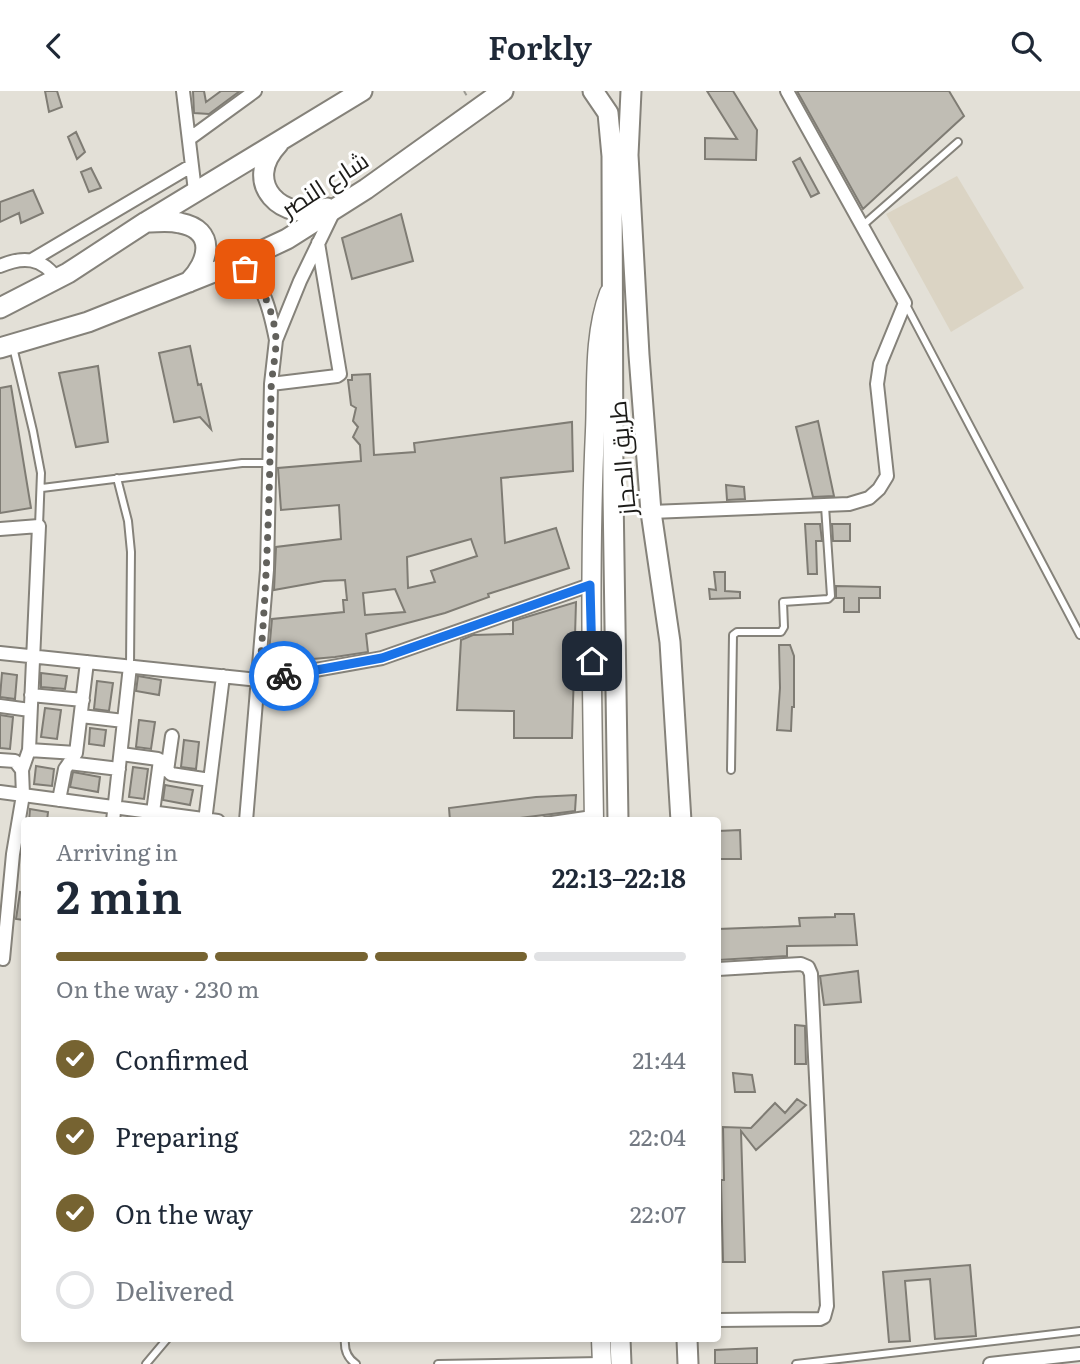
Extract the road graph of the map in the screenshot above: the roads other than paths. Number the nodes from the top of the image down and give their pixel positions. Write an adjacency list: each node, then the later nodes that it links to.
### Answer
1 (183, 91): 9 (street)
2 (255, 91): 9 (street)
3 (362, 91): 8 (main road)
4 (503, 91): 13 (main road, شارع النصر)
5 (593, 91): 22 (main road)
6 (631, 91): 32 (main road, طريق الحجاز)
7 (787, 91): 15 (street)
8 (286, 136): 12 (main road); 13 (main road)
9 (189, 139): 11 (street)
10 (958, 142): 15 (lane)
11 (191, 166): 12 (street); 17 (street)
12 (195, 191): 14 (main road)
13 (341, 205): 16 (street); 18 (main road, شارع النصر)
14 (146, 222): 20 (main road); 21 (main road)
15 (862, 226): 23 (street)
16 (318, 243): 25 (street); 27 (street)
17 (32, 260): 19 (street); 20 (street)
18 (234, 264): 21 (main road, شارع النصر); 25 (street)
19 (0, 266)
20 (57, 279): 24 (main road)
21 (188, 283): 26 (main road, شارع النصر)
22 (613, 283): 35 (main road); 69 (main road)
23 (905, 303): 31 (street); 36 (lane)
24 (0, 309)
25 (276, 340): 27 (street)
26 (6, 347): 30 (lane)
27 (271, 384): 28 (street)
28 (271, 463): 29 (lane); 42 (street)
29 (117, 478): 30 (lane); 40 (lane)
30 (42, 488): 33 (lane)
31 (825, 506): 32 (street); 57 (lane)
32 (651, 512): 70 (main road, طريق الحجاز)
33 (39, 526): 34 (street); 38 (street)
34 (0, 529)
35 (590, 585): 42 (street); 68 (main road)
36 (1080, 635)
37 (0, 653): 38 (street)
38 (32, 656): 39 (street); 43 (street)
39 (87, 662): 40 (street); 44 (street)
40 (130, 667): 41 (street); 48 (street)
41 (223, 676): 42 (street); 58 (street)
42 (259, 680): 67 (street)
43 (31, 695): 44 (street); 46 (street)
44 (83, 700): 47 (street)
45 (0, 706): 46 (street)
46 (30, 710): 50 (street)
47 (81, 716): 48 (street); 52 (street)
48 (124, 721): 51 (street)
49 (172, 736): 54 (street)
50 (29, 750): 52 (street); 56 (street)
51 (121, 754): 54 (street); 55 (street)
52 (73, 758): 55 (street); 61 (street)
53 (0, 760): 56 (street)
54 (163, 766): 58 (street); 63 (street)
55 (119, 769): 62 (street)
56 (22, 770): 60 (street)
57 (731, 770)
58 (210, 780): 66 (street)
59 (0, 792): 60 (street)
60 (23, 795): 61 (street); 71 (street)
61 (59, 800): 62 (street)
62 (115, 807): 63 (street); 64 (street)
63 (153, 812): 65 (street)
64 (114, 817)
65 (167, 817)
66 (209, 817)
67 (246, 817)
68 (594, 817)
69 (618, 817)
70 (681, 817)
71 (6, 853): 72 (street)
72 (2, 960)
73 (721, 969): 74 (street)
74 (721, 1320)
75 (1080, 1331): 87 (lane)
76 (164, 1342): 83 (lane)
77 (345, 1342): 84 (lane)
78 (602, 1342): 82 (main road)
79 (619, 1342): 82 (main road)
80 (687, 1342): 86 (main road)
81 (1080, 1354): 88 (street)
82 (611, 1363): 85 (lane)
83 (146, 1364)
84 (356, 1364)
85 (438, 1364)
86 (688, 1364)
87 (796, 1364)
88 (990, 1364)

